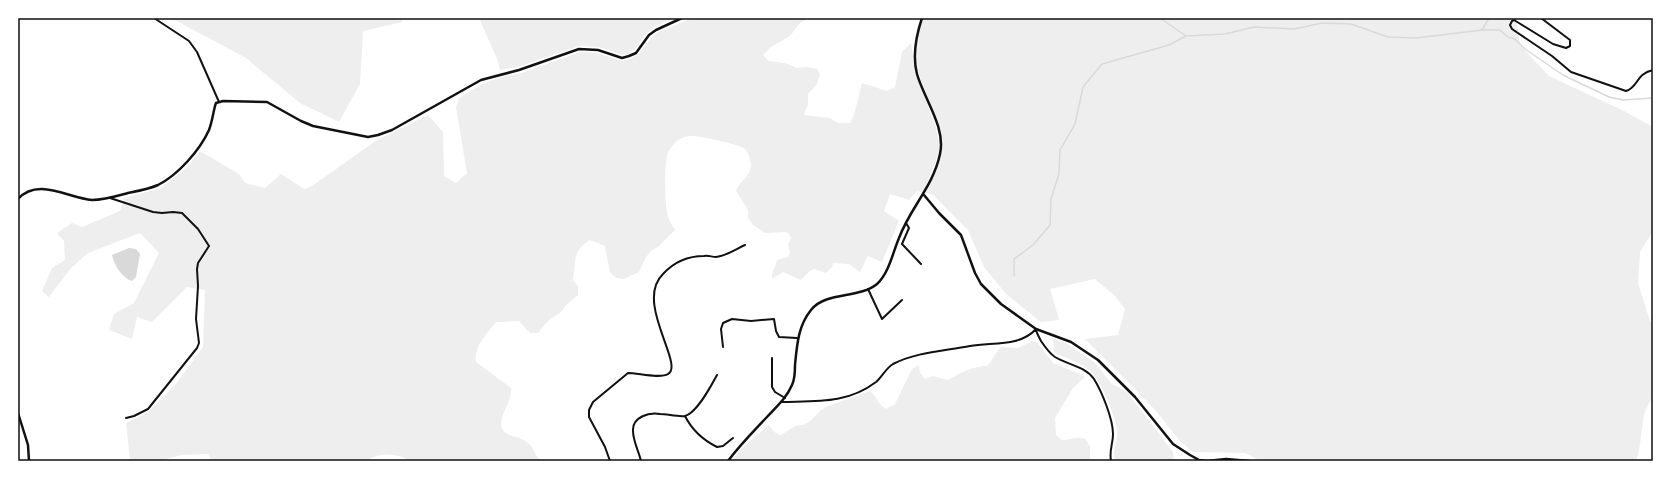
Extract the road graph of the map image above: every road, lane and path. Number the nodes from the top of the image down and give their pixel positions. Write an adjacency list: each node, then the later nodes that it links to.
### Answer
1 (154, 18): 8 (street)
2 (682, 18): 8 (street)
3 (922, 18): 9 (street)
4 (1541, 18): 7 (street)
5 (1588, 18): 6 (street)
6 (1591, 18)
7 (1653, 70)
8 (219, 102): 10 (street)
9 (924, 195): 12 (street); 17 (street)
10 (108, 197): 11 (street); 26 (street)
11 (18, 199)
12 (906, 223): 14 (street); 15 (street)
13 (745, 245): 29 (street)
14 (921, 264)
15 (868, 289): 16 (street); 18 (street)
16 (902, 300)
17 (1036, 328): 23 (street); 32 (street); 33 (street)
18 (797, 338): 19 (street); 22 (street)
19 (723, 347)
20 (772, 358): 22 (street)
21 (717, 375): 25 (street)
22 (785, 398): 23 (street)
23 (782, 402): 31 (street)
24 (18, 413): 28 (street)
25 (685, 416): 27 (street); 30 (street)
26 (126, 418)
27 (733, 438)
28 (29, 461)
29 (610, 461)
30 (642, 461)
31 (728, 461)
32 (1110, 461)
33 (1249, 461)

